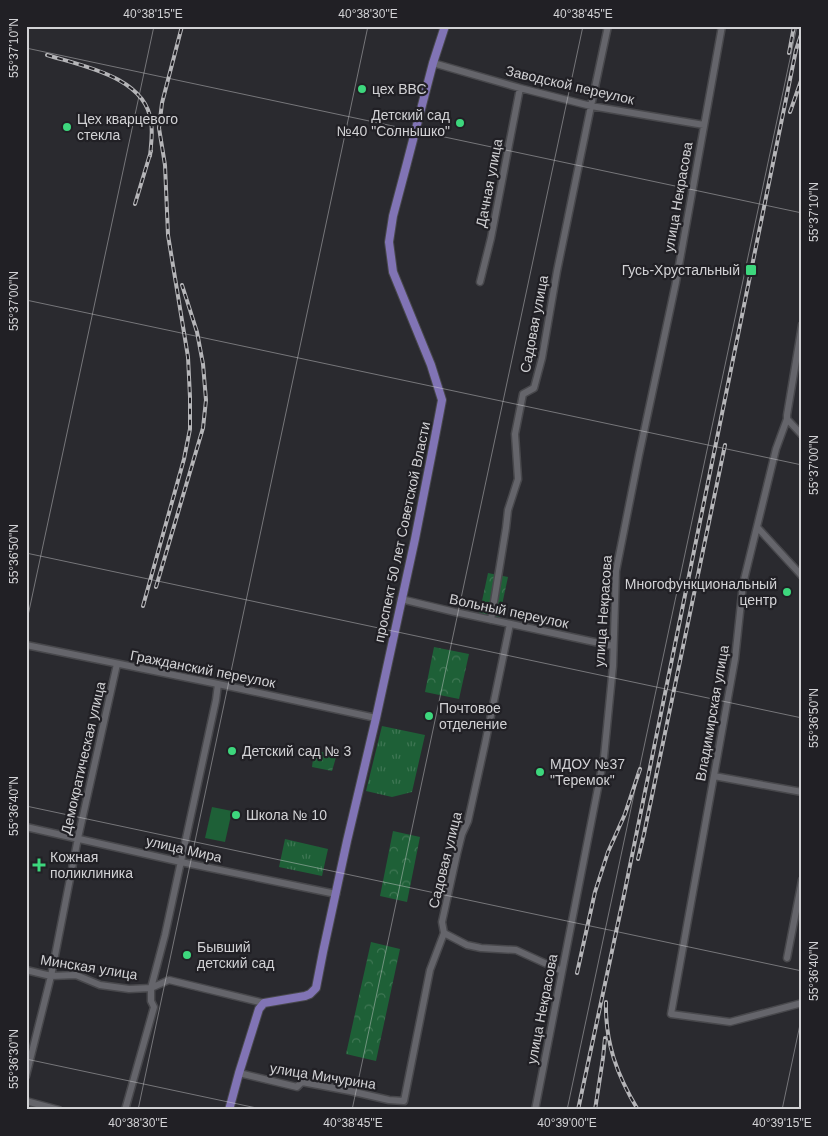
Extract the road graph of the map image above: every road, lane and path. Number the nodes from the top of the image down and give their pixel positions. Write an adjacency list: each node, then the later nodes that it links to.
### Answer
1 (445, 26): 4 (main road, проспект 50 лет Советской Власти)
2 (608, 26): 6 (street, Садовая улица)
3 (722, 26): 7 (street, улица Некрасова)
4 (433, 64): 5 (street, Заводской переулок); 14 (main road, проспект 50 лет Советской Власти)
5 (520, 88): 6 (street, Заводской переулок); 8 (street, Дачная улица)
6 (591, 106): 7 (street, Заводской переулок); 15 (street, Садовая улица)
7 (704, 124): 18 (street, улица Некрасова)
8 (480, 282)
9 (801, 329): 10 (street, Владимирская улица)
10 (787, 419): 11 (street); 12 (street, Владимирская улица)
11 (802, 435)
12 (757, 527): 13 (street); 22 (street, Владимирская улица)
13 (802, 576)
14 (401, 599): 15 (street, Вольный переулок); 21 (main road, проспект 50 лет Советской Власти)
15 (491, 620): 16 (street, Вольный переулок)
16 (510, 624): 18 (street, Вольный переулок); 29 (street, Садовая улица)
17 (26, 644): 19 (street, Гражданский переулок)
18 (613, 646): 32 (street, улица Некрасова)
19 (117, 664): 20 (street, Гражданский переулок); 25 (street, Демократическая улица)
20 (218, 684): 21 (street, Гражданский переулок); 26 (street)
21 (376, 718): 28 (main road, проспект 50 лет Советской Власти)
22 (714, 776): 23 (street); 35 (street, Владимирская улица)
23 (802, 792)
24 (26, 827): 25 (street, улица Мира)
25 (78, 838): 26 (street, улица Мира); 33 (street, Демократическая улица)
26 (181, 862): 28 (street, улица Мира); 34 (street)
27 (802, 880): 30 (street)
28 (336, 894): 36 (main road, проспект 50 лет Советской Власти)
29 (444, 933): 32 (street); 40 (street, Садовая улица)
30 (787, 958)
31 (26, 970): 33 (street, Минская улица)
32 (562, 971): 44 (street, улица Некрасова)
33 (51, 976): 34 (street, Минская улица); 38 (street, Демократическая улица)
34 (151, 988): 36 (street, Минская улица); 42 (street)
35 (802, 1002)
36 (261, 1006): 37 (main road)
37 (239, 1073): 40 (street, улица Мичурина); 43 (main road)
38 (26, 1076)
39 (26, 1101): 41 (street)
40 (404, 1101)
41 (59, 1110)
42 (125, 1110)
43 (230, 1110)
44 (535, 1110)

